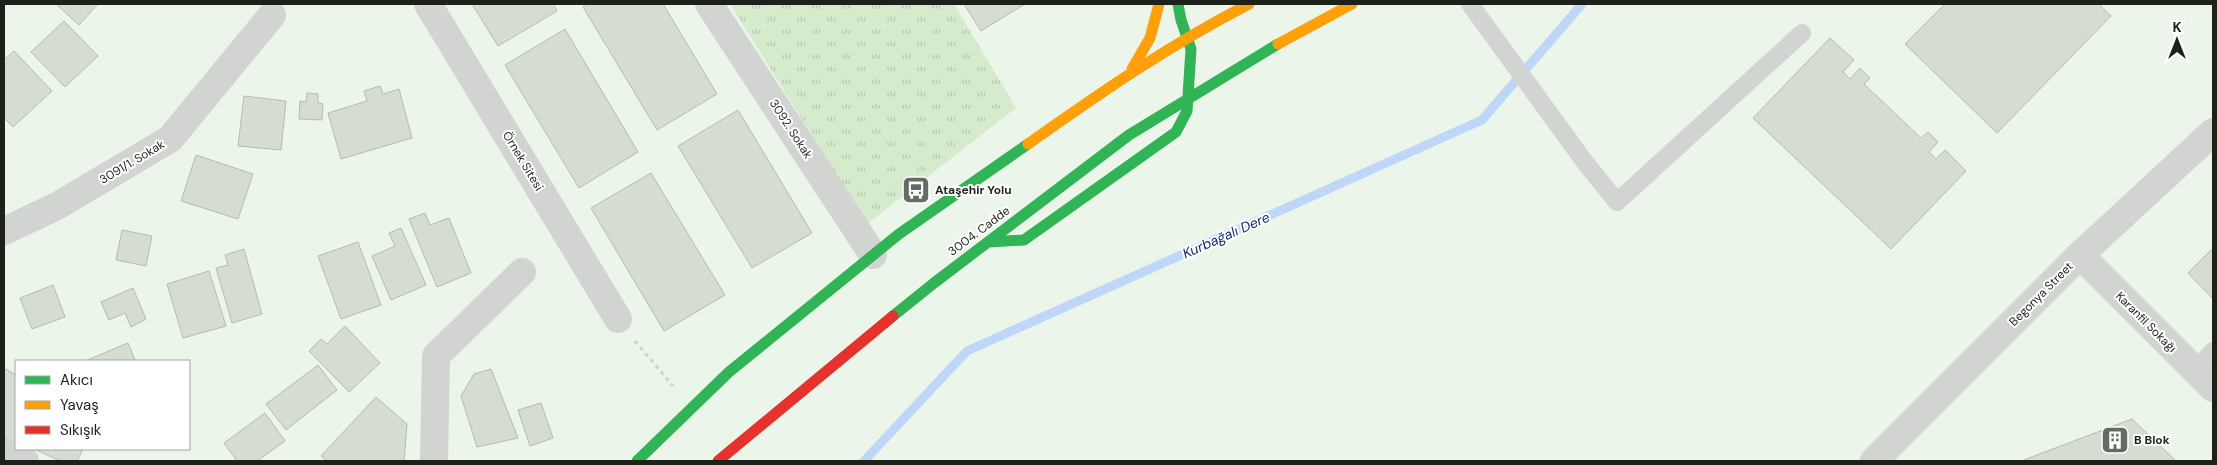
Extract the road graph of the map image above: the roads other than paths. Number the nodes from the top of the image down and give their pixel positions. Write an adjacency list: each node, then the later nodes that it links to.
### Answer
1 (428, 4): 27 (street, Örnek Sitesi)
2 (709, 4): 24 (street, 3092. Sokak)
3 (1159, 4): 18 (main road)
4 (1169, 4): 10 (main road)
5 (1178, 4): 12 (main road)
6 (1249, 4): 12 (main road)
7 (1352, 4): 14 (main road, 3004. Cadde)
8 (1474, 10): 11 (lane)
9 (272, 15): 22 (street, 3091/1. Sokak)
10 (1169, 21)
11 (1802, 33)
12 (1187, 38): 13 (main road); 15 (main road)
13 (1172, 40): 15 (main road); 18 (main road)
14 (1255, 56): 16 (main road); 20 (main road, 3004. Cadde)
15 (1195, 67): 20 (main road)
16 (1213, 69)
17 (1155, 70): 18 (main road)
18 (1130, 72): 24 (main road)
19 (1177, 77): 20 (main road)
20 (1188, 98): 23 (main road, 3004. Cadde); 23 (main road)
21 (2213, 132): 25 (street, Begonya Street)
22 (4, 231)
23 (988, 242): 33 (main road, 3004. Cadde)
24 (872, 255): 32 (main road)
25 (2080, 255): 28 (street, Karanfil Sokağı); 34 (street, Begonya Street)
26 (522, 272): 31 (street)
27 (618, 319)
28 (2207, 370)
29 (4, 452): 30 (street)
30 (25, 461)
31 (434, 461)
32 (637, 461)
33 (718, 461)
34 (1874, 461)

